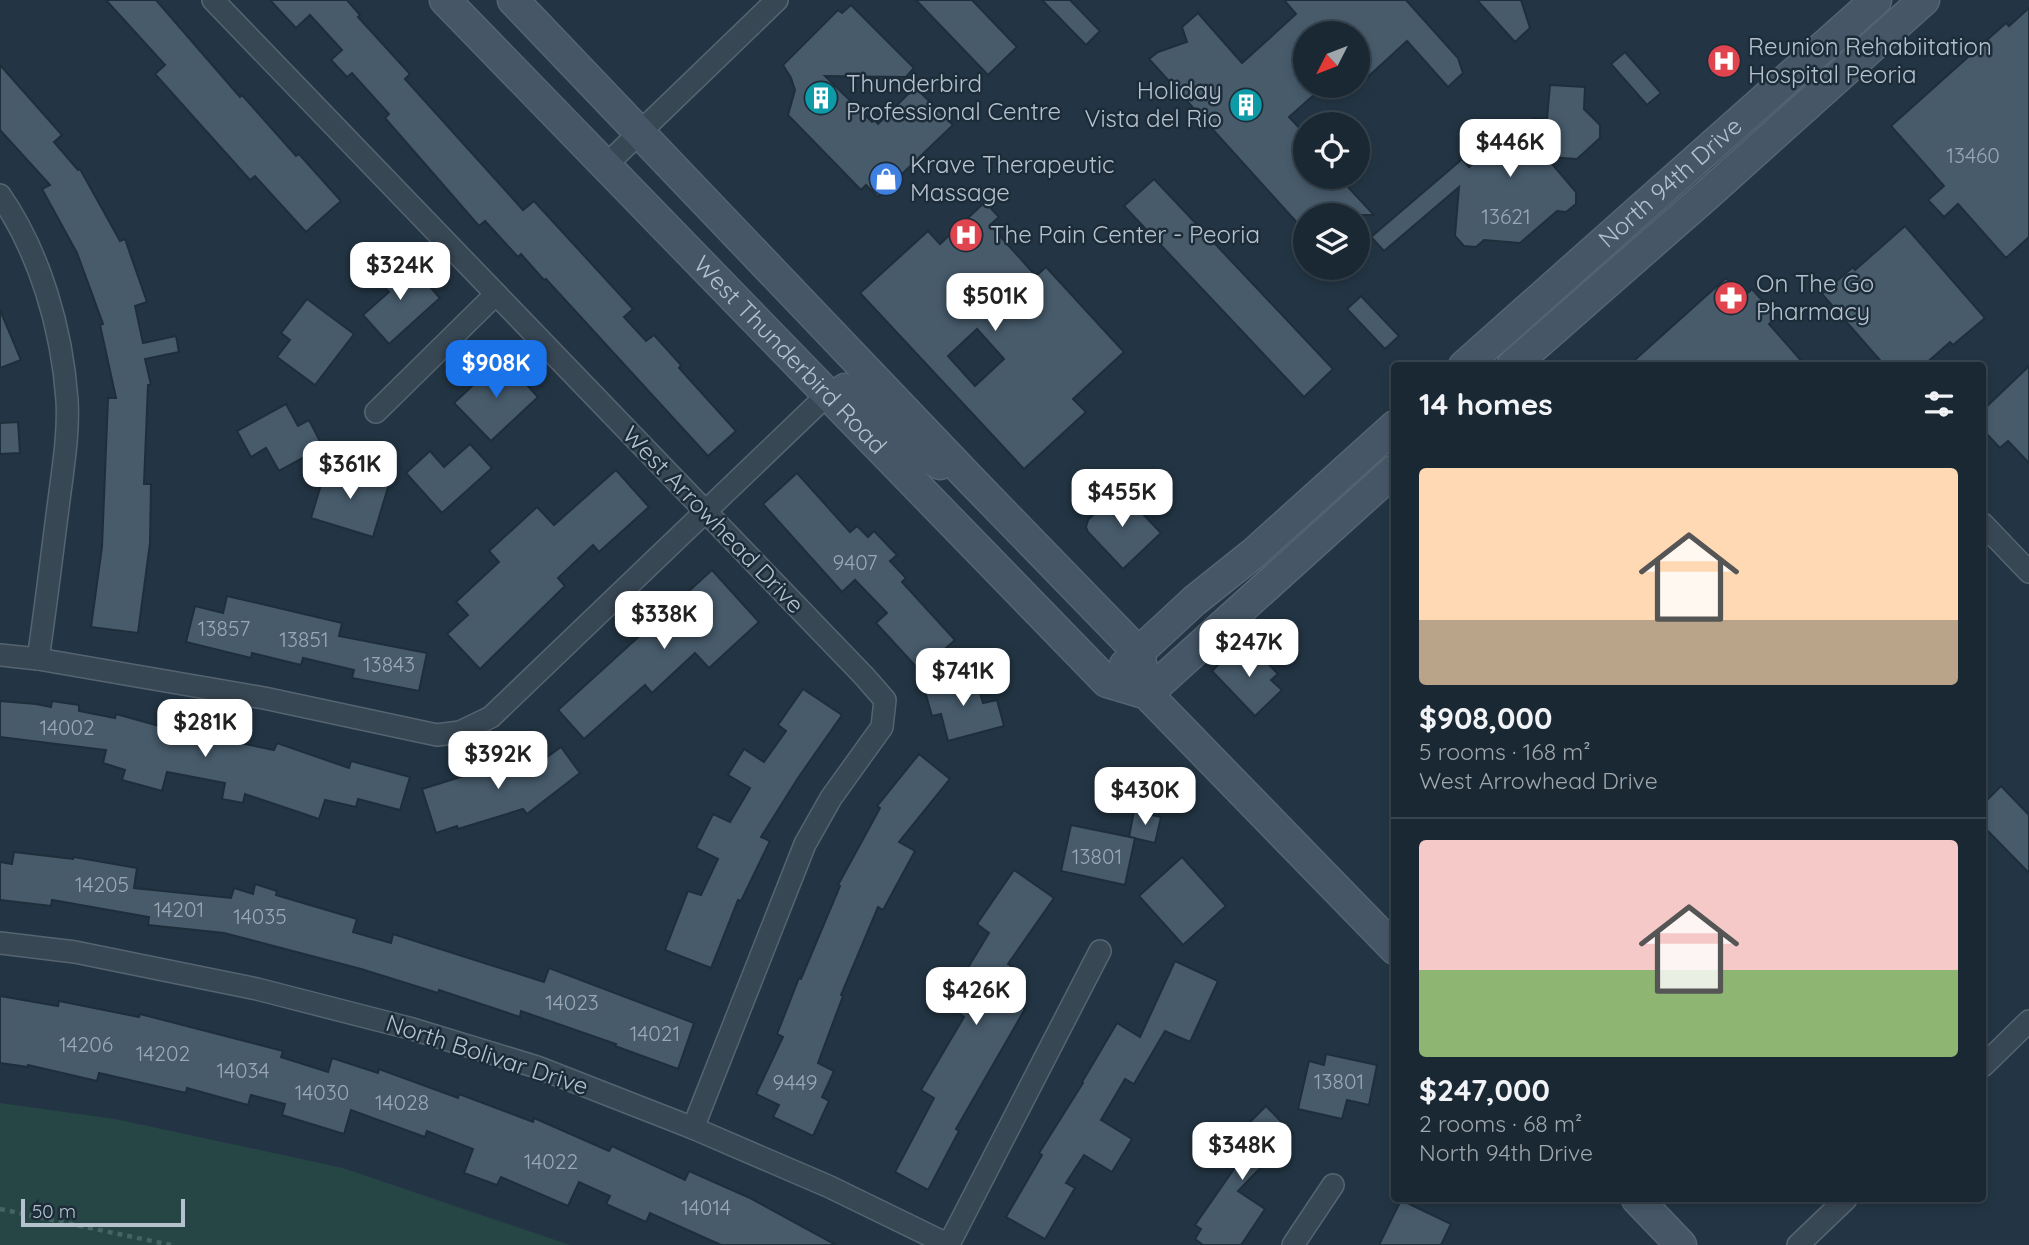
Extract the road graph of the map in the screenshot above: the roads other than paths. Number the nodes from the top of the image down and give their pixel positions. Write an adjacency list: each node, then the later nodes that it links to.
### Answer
1 (213, 0): 14 (street, West Arrowhead Drive)
2 (445, 0): 10 (main road, West Thunderbird Road)
3 (513, 0): 9 (main road, West Thunderbird Road)
4 (777, 0): 9 (street)
5 (1876, 0): 7 (main road, North 94th Drive)
6 (1924, 0): 8 (main road, North 94th Drive)
7 (1789, 76): 8 (main road); 11 (main road, North 94th Drive)
8 (1811, 101): 12 (main road, North 94th Drive)
9 (640, 132): 10 (street); 22 (main road, West Thunderbird Road)
10 (605, 166): 17 (main road, West Thunderbird Road)
11 (1683, 169): 12 (main road); 15 (main road, North 94th Drive)
12 (1708, 194): 16 (main road, North 94th Drive)
13 (0, 195): 31 (street)
14 (496, 294): 18 (street); 24 (street, West Arrowhead Drive)
15 (1468, 362)
16 (1517, 362)
17 (827, 395): 22 (main road); 24 (street); 32 (main road, West Thunderbird Road)
18 (376, 412)
19 (1391, 429): 20 (main road)
20 (1349, 466): 23 (main road); 26 (main road)
21 (1391, 474): 23 (main road)
22 (971, 480): 29 (main road, West Thunderbird Road)
23 (1371, 491): 28 (main road)
24 (705, 512): 31 (street); 39 (street, West Arrowhead Drive)
25 (1986, 527): 27 (street)
26 (1254, 553): 28 (main road); 29 (main road)
27 (2029, 572)
28 (1275, 577): 33 (main road)
29 (1139, 653): 32 (main road); 33 (main road)
30 (0, 655): 31 (street)
31 (38, 659)
32 (1107, 682): 33 (main road, West Thunderbird Road)
33 (1147, 694): 35 (main road, West Thunderbird Road)
34 (0, 943): 39 (street, North Bolivar Drive)
35 (1391, 945)
36 (1100, 951): 43 (street)
37 (2029, 1021): 38 (street)
38 (1986, 1063)
39 (693, 1128): 43 (street, North Bolivar Drive)
40 (1333, 1185): 44 (street)
41 (1640, 1202): 45 (main road)
42 (1843, 1202): 46 (street)
43 (949, 1245)
44 (1293, 1245)
45 (1681, 1245)
46 (1798, 1245)

